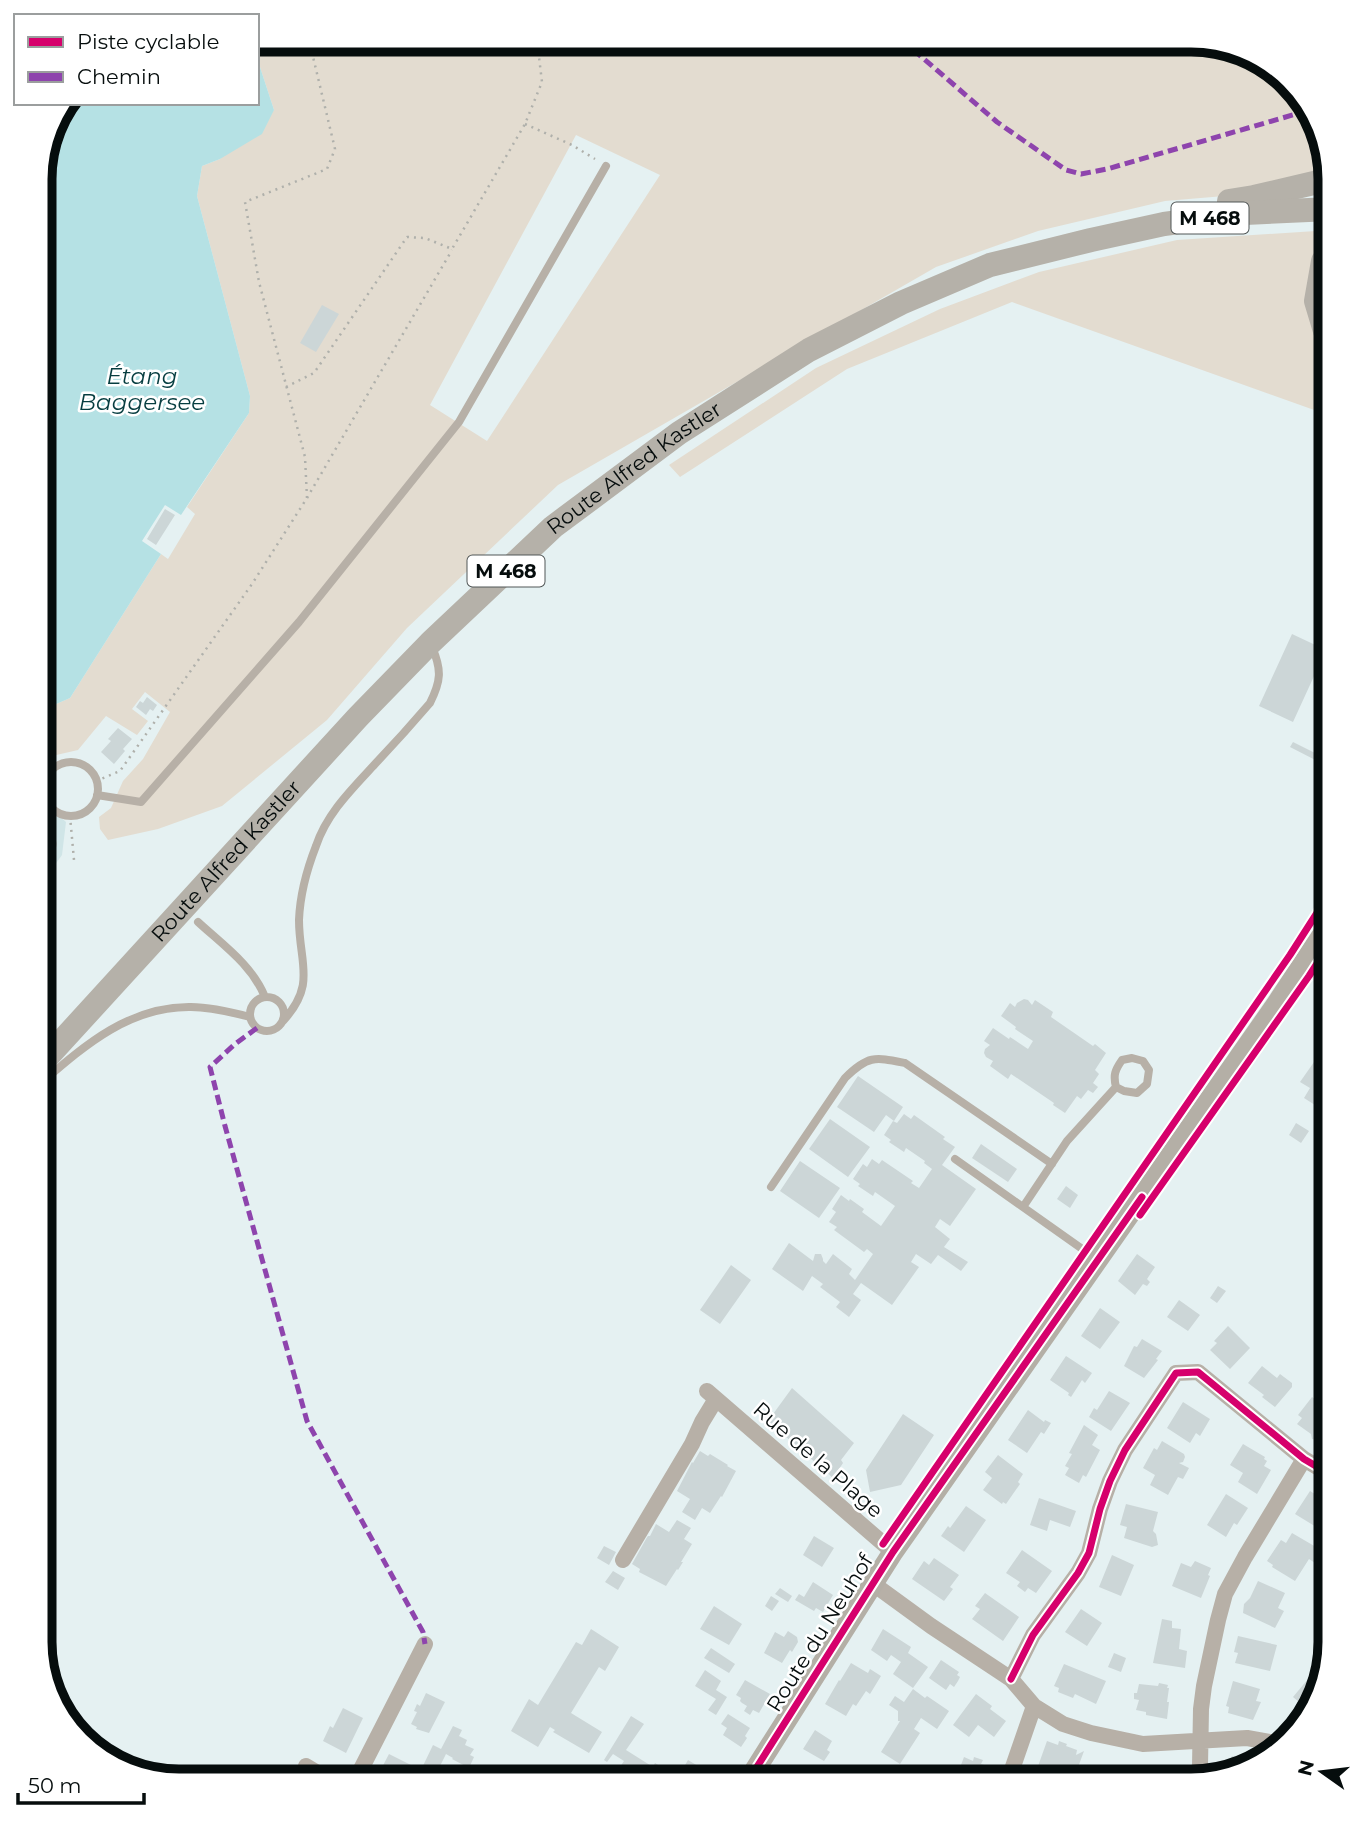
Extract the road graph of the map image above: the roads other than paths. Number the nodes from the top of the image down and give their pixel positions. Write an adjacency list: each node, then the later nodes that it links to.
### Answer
1 (607, 166): 7 (lane)
2 (1318, 182): 4 (main road)
3 (1318, 210): 4 (main road, Route Alfred Kastler / M 468)
4 (1091, 240): 5 (main road, Route Alfred Kastler / M 468)
5 (430, 643): 13 (lane); 14 (main road, Route Alfred Kastler / M 468)
6 (53, 769): 7 (lane)
7 (97, 795): 8 (lane)
8 (53, 809)
9 (198, 922): 11 (lane)
10 (1318, 941): 21 (street, Route du Neuhof)
11 (265, 997): 12 (lane); 13 (lane)
12 (250, 1017): 13 (lane); 15 (lane)
13 (283, 1021)
14 (52, 1051)
15 (52, 1073)
16 (1116, 1087): 16 (lane); 18 (lane)
17 (955, 1159): 20 (lane)
18 (1052, 1164): 19 (lane); 20 (lane)
19 (771, 1187)
20 (1023, 1208): 21 (lane)
21 (1097, 1260): 24 (street, Route du Neuhof)
22 (1304, 1459): 23 (street); 28 (street); 30 (street)
23 (1318, 1467)
24 (892, 1552): 25 (street, Rue de la Plage); 26 (street, Route du Neuhof)
25 (623, 1560)
26 (872, 1583): 28 (street); 36 (street, Route du Neuhof)
27 (425, 1644): 35 (street)
28 (1012, 1679): 29 (street)
29 (1034, 1706): 30 (street); 37 (street)
30 (1201, 1741): 31 (street); 33 (street)
31 (1269, 1742)
32 (306, 1766): 34 (street)
33 (1199, 1768)
34 (311, 1769)
35 (361, 1769)
36 (756, 1769)
37 (1012, 1769)

